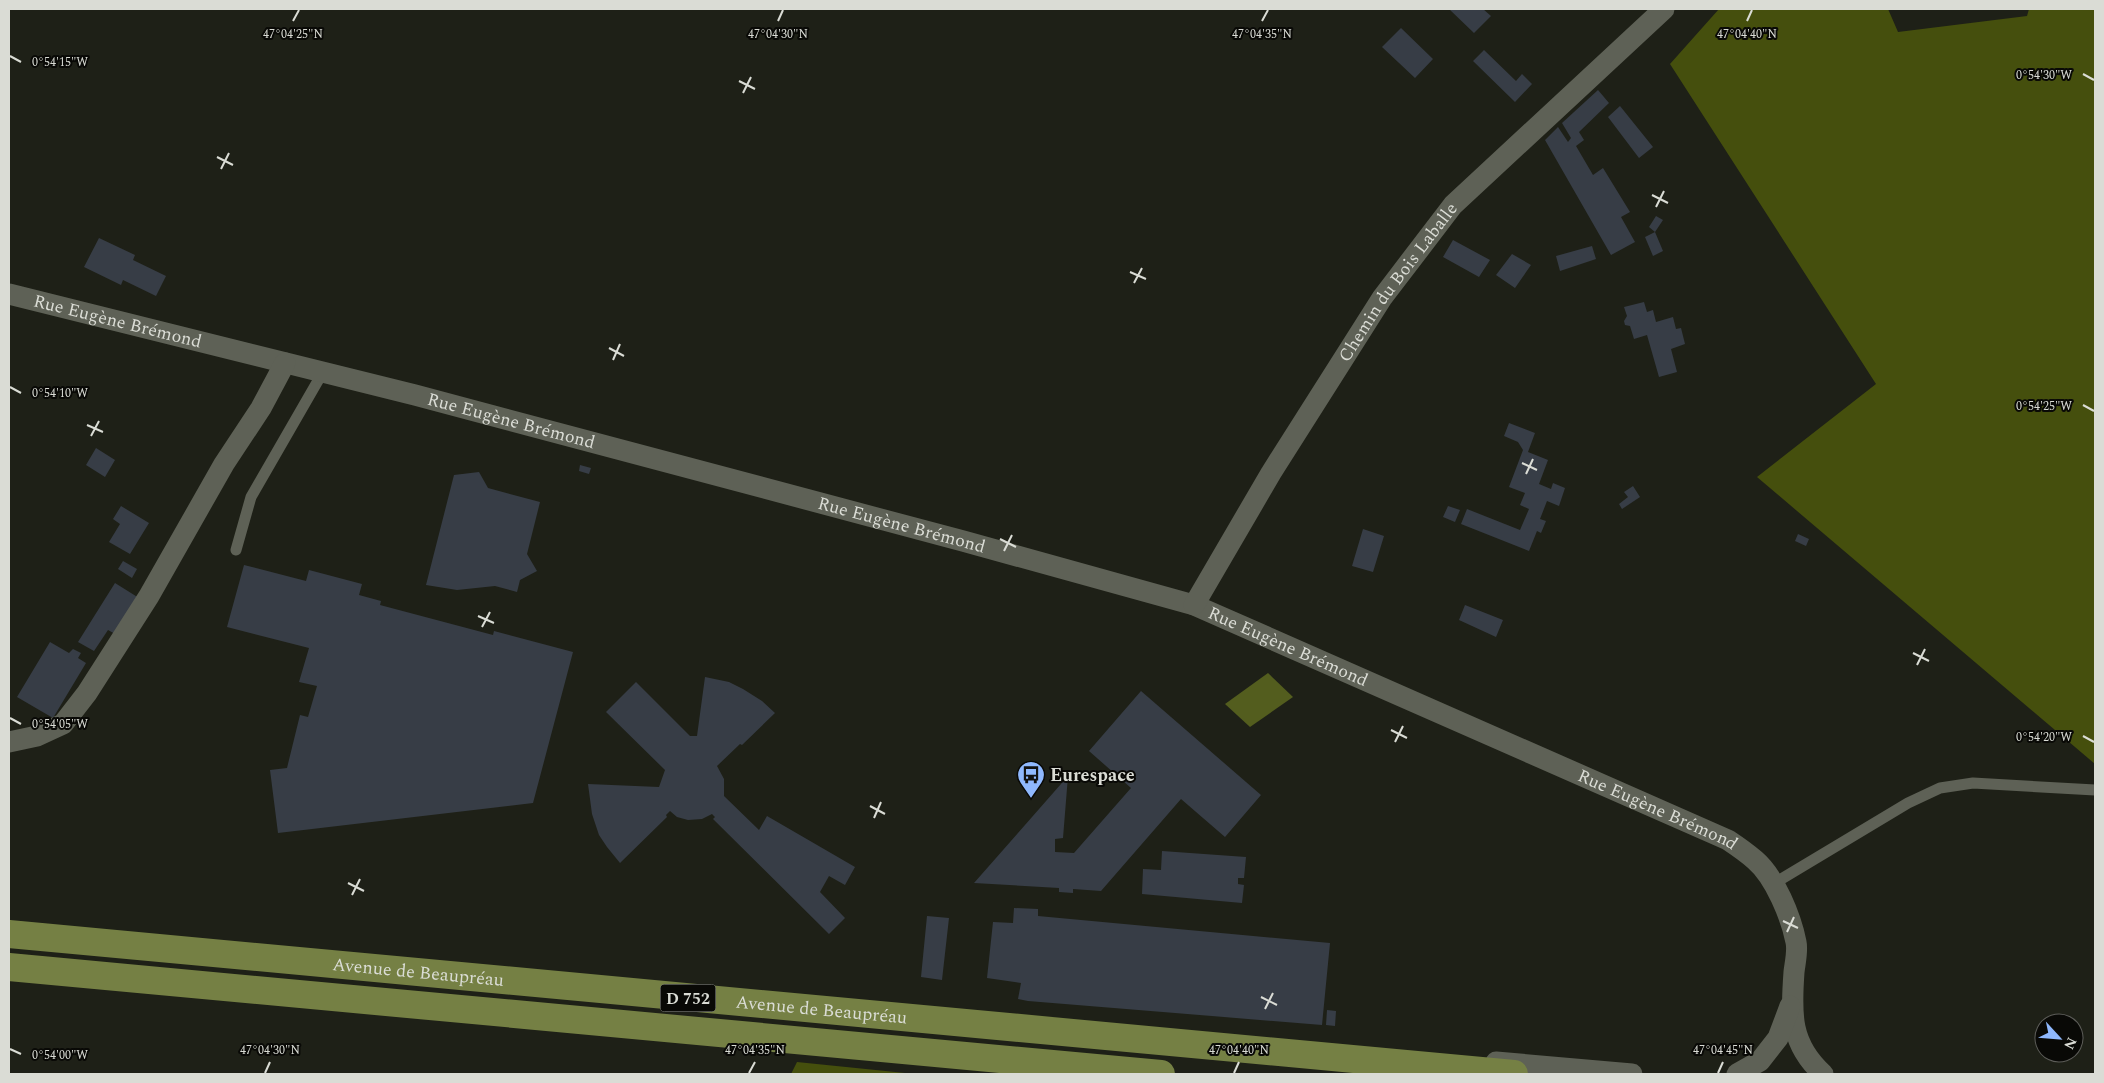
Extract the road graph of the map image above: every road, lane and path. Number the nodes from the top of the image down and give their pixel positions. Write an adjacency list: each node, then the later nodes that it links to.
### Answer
1 (1664, 9): 6 (street, Chemin du Bois Laballe)
2 (9, 294): 3 (street, Rue Eugène Brémond)
3 (285, 363): 4 (street, Rue Eugène Brémond); 7 (street)
4 (323, 372): 5 (lane); 6 (street, Rue Eugène Brémond)
5 (236, 550)
6 (1194, 605): 9 (street, Rue Eugène Brémond)
7 (9, 742)
8 (2095, 790): 9 (lane)
9 (1773, 884): 14 (street, Rue Eugène Brémond)
10 (9, 924): 12 (highway)
11 (9, 934): 12 (highway, Avenue de Beaupréau / D 752)
12 (83, 940): 15 (highway, Avenue de Beaupréau / D 752)
13 (9, 967): 16 (highway, Avenue de Beaupréau / D 752)
14 (1792, 1001): 19 (street, Rue Eugène Brémond); 20 (street, Rue Eugène Brémond)
15 (1366, 1060): 17 (highway, Avenue de Beaupréau / D 752); 18 (street)
16 (1161, 1074)
17 (1514, 1074)
18 (1632, 1074)
19 (1737, 1074)
20 (1823, 1074)

